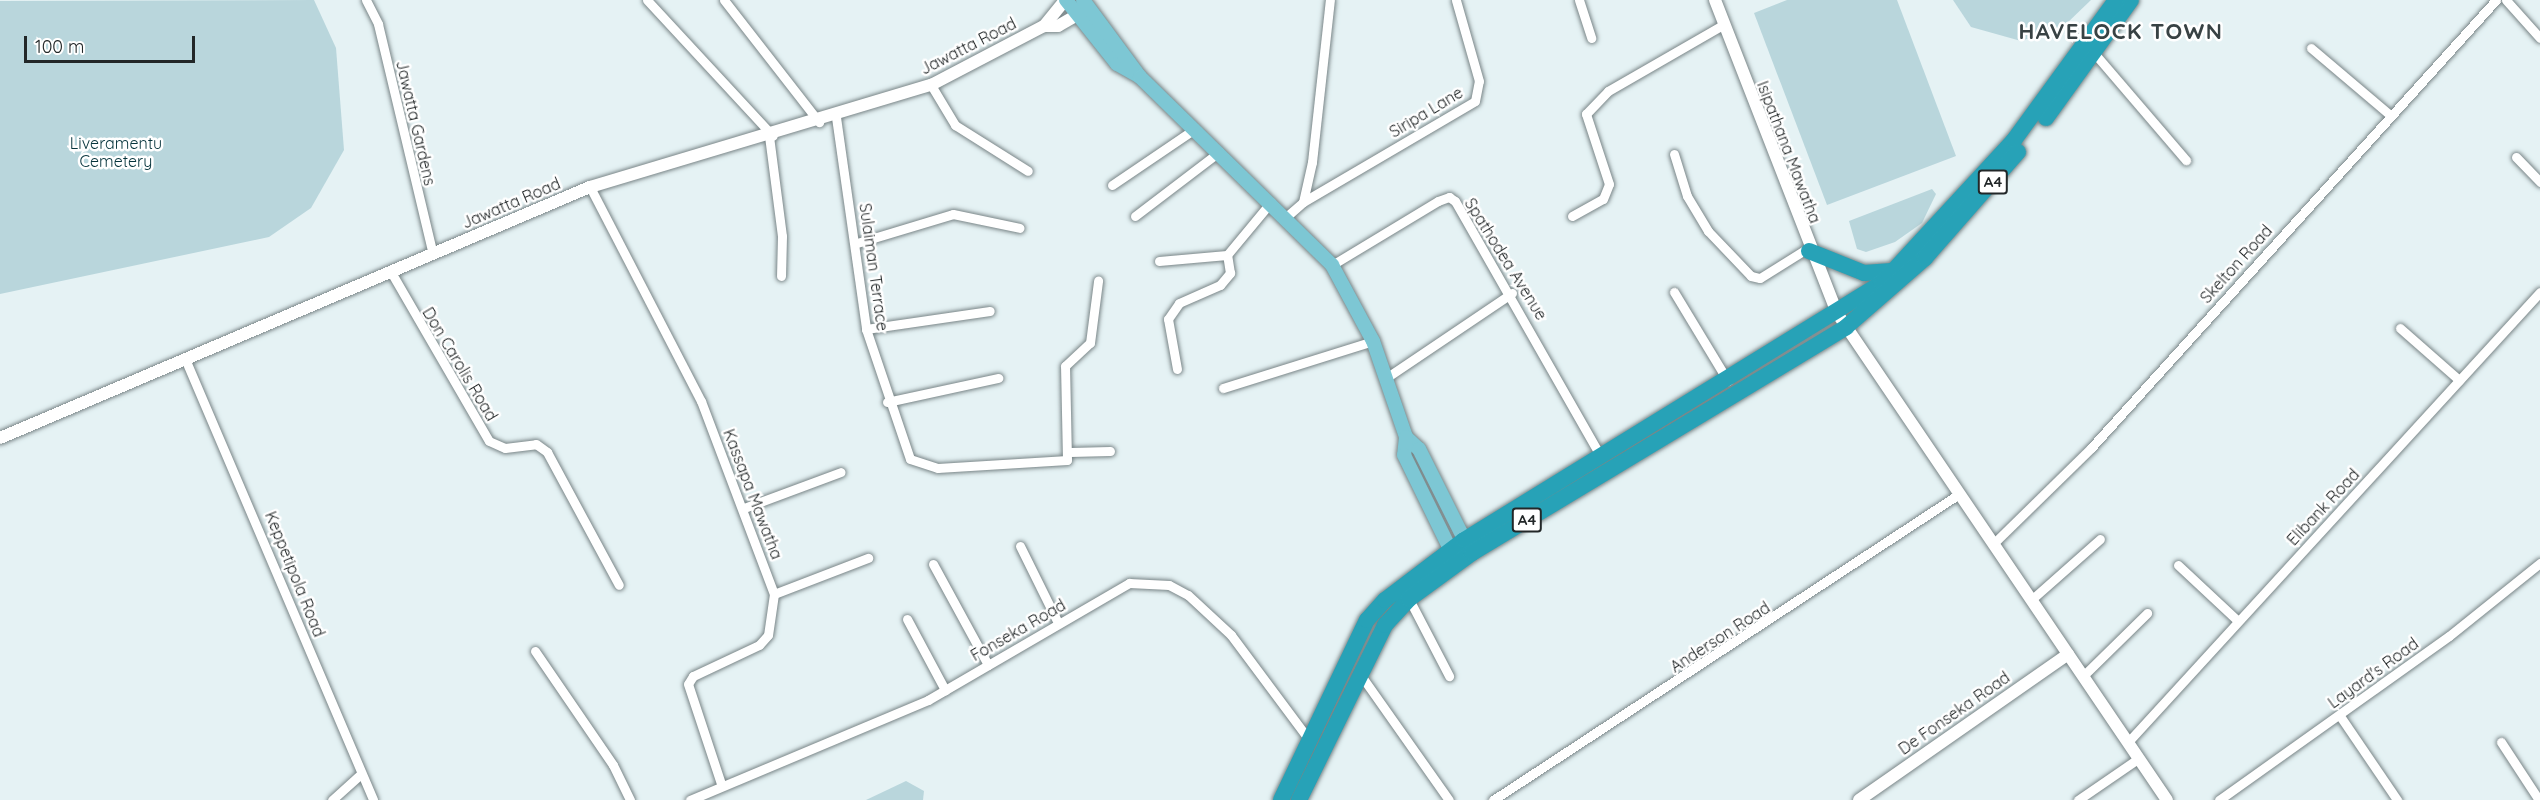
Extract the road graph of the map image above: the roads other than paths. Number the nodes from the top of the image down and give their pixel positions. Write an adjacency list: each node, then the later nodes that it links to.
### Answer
1 (366, 0): 44 (street, Jawatta Gardens)
2 (647, 0): 27 (street)
3 (724, 0): 25 (street)
4 (1066, 0): 14 (main road); 16 (main road, Jawatta Road)
5 (1330, 0): 37 (street)
6 (1456, 0): 37 (street, Siripa Lane)
7 (1579, 0): 17 (street)
8 (1715, 0): 15 (main road, Isipathana Mawatha)
9 (2116, 0): 48 (highway, A4)
10 (2131, 0): 20 (highway, A4)
11 (2496, 0): 23 (street, Skelton Road)
12 (2506, 0): 18 (street)
13 (1088, 3): 14 (main road, Jawatta Road); 21 (main road)
14 (1076, 16): 16 (main road, Jawatta Road); 21 (main road)
15 (1724, 25): 39 (street); 43 (main road, Isipathana Mawatha)
16 (1044, 26): 22 (main road, Jawatta Road)
17 (1591, 38)
18 (2540, 38)
19 (2311, 48): 23 (street)
20 (2095, 54): 31 (street); 56 (highway, A4)
21 (1140, 77): 26 (main road)
22 (931, 85): 24 (main road, Jawatta Road); 32 (street)
23 (2390, 115): 77 (street, Skelton Road)
24 (836, 117): 25 (main road, Jawatta Road); 42 (street, Sulaiman Terrace)
25 (819, 122): 27 (main road, Jawatta Road)
26 (1193, 130): 28 (main road); 34 (street)
27 (771, 136): 35 (main road, Jawatta Road); 50 (street)
28 (1219, 152): 36 (main road); 38 (street)
29 (1674, 154): 43 (street)
30 (2516, 157): 33 (street)
31 (2186, 160)
32 (1028, 171)
33 (2540, 182)
34 (1112, 185)
35 (590, 188): 44 (main road, Jawatta Road); 75 (street, Kassapa Mawatha)
36 (1271, 202): 40 (main road); 45 (street)
37 (1303, 202): 40 (street, Siripa Lane)
38 (1135, 216)
39 (1572, 216)
40 (1286, 217): 47 (main road)
41 (1020, 228): 42 (street)
42 (857, 243): 57 (street, Sulaiman Terrace)
43 (1809, 249): 48 (highway); 56 (main road, Isipathana Mawatha)
44 (433, 254): 49 (main road, Jawatta Road)
45 (1227, 255): 46 (street); 61 (street)
46 (1159, 261)
47 (1332, 265): 54 (street, Spathodea Avenue); 59 (main road)
48 (1895, 271): 56 (highway, A4)
49 (391, 272): 60 (main road, Jawatta Road); 85 (street, Don Carolis Road)
50 (781, 276)
51 (1098, 281): 71 (street)
52 (1674, 292): 65 (street)
53 (2540, 292): 64 (street, Elibank Road)
54 (1512, 294): 63 (street); 72 (street, Spathodea Avenue)
55 (990, 312): 57 (street)
56 (1842, 320): 65 (highway, A4); 74 (main road, Isipathana Mawatha); 79 (highway, A4)
57 (866, 328): 67 (street, Sulaiman Terrace)
58 (2400, 328): 64 (street)
59 (1373, 342): 63 (main road); 66 (street)
60 (186, 361): 69 (main road, Jawatta Road); 105 (street, Keppetipola Road)
61 (1178, 369)
62 (998, 378): 67 (street)
63 (1386, 378): 68 (main road)
64 (2459, 380): 91 (street, Elibank Road)
65 (1728, 381): 72 (highway, A4)
66 (1223, 388)
67 (887, 402): 71 (street, Sulaiman Terrace)
68 (1406, 436): 79 (main road); 80 (main road)
69 (0, 438)
70 (1110, 451): 71 (street)
71 (1070, 452)
72 (1601, 457): 79 (highway, A4)
73 (841, 472): 75 (street)
74 (1959, 494): 77 (main road, Isipathana Mawatha); 114 (street, Anderson Road)
75 (744, 508): 86 (street, Kassapa Mawatha)
76 (2100, 539): 88 (street)
77 (1993, 544): 88 (main road, Isipathana Mawatha)
78 (1020, 546): 92 (street)
79 (1468, 547): 80 (highway, A4)
80 (1453, 556): 87 (highway, A4); 101 (highway, A4)
81 (868, 558): 86 (street)
82 (2540, 563): 100 (street, Layard's Road)
83 (933, 564): 95 (street)
84 (2178, 565): 91 (street)
85 (619, 585)
86 (774, 594): 106 (street, Kassapa Mawatha)
87 (1409, 599): 96 (highway, A4); 97 (street)
88 (2031, 600): 94 (main road, Isipathana Mawatha)
89 (2147, 613): 98 (street)
90 (907, 619): 99 (street)
91 (2238, 621): 102 (street, Elibank Road)
92 (1058, 623): 95 (street, Fonseka Road); 101 (street, Fonseka Road)
93 (535, 651): 109 (street)
94 (2068, 654): 98 (main road, Isipathana Mawatha); 115 (main road, De Fonseka Road)
95 (988, 664): 99 (street, Fonseka Road)
96 (1360, 674): 112 (highway, A4); 113 (street)
97 (1449, 676)
98 (2083, 676): 102 (main road, Isipathana Mawatha)
99 (945, 690): 106 (street, Fonseka Road)
100 (2340, 716): 118 (street, Layard's Road); 119 (street)
101 (1310, 741): 111 (highway, A4)
102 (2128, 742): 104 (main road, Isipathana Mawatha)
103 (2501, 742): 120 (street)
104 (2139, 759): 116 (street); 117 (main road, Isipathana Mawatha)
105 (361, 774): 107 (street); 108 (street, Keppetipola Road)
106 (722, 784): 110 (street, Fonseka Road)
107 (332, 800)
108 (373, 800)
109 (630, 800)
110 (690, 800)
111 (1281, 800)
112 (1299, 800)
113 (1449, 800)
114 (1493, 800)
115 (1859, 800)
116 (2078, 800)
117 (2167, 800)
118 (2219, 800)
119 (2397, 800)
120 (2540, 800)

